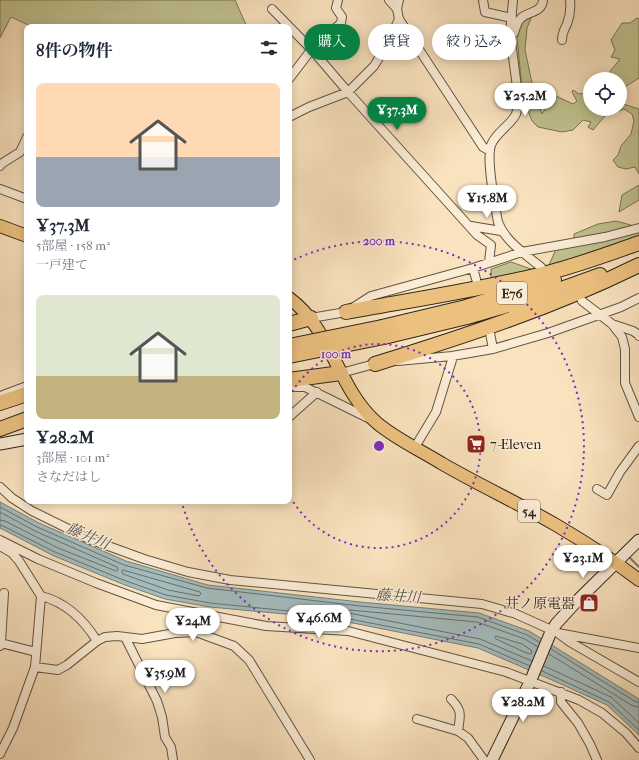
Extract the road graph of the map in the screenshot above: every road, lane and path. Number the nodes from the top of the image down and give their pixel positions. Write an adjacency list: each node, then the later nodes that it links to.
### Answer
1 (338, 0): 13 (street)
2 (389, 0): 9 (street)
3 (399, 0): 9 (street)
4 (483, 0): 10 (street)
5 (513, 0): 10 (street)
6 (543, 0): 15 (street)
7 (570, 0): 17 (street)
8 (272, 9): 12 (street)
9 (397, 9): 11 (street)
10 (512, 18): 14 (street)
11 (399, 19): 23 (street); 26 (street)
12 (287, 24)
13 (340, 24)
14 (511, 24)
15 (516, 24)
16 (292, 29): 18 (street)
17 (562, 40)
18 (304, 41)
19 (304, 59): 22 (street)
20 (321, 60): 23 (street)
21 (513, 60): 26 (street)
22 (292, 75)
23 (348, 92): 24 (street); 31 (street)
24 (292, 116)
25 (24, 143): 27 (street)
26 (490, 151): 33 (street)
27 (0, 166)
28 (0, 189): 29 (street)
29 (24, 198)
30 (0, 226): 34 (main road)
31 (470, 226): 33 (street); 39 (street)
32 (639, 228): 37 (street)
33 (501, 231): 37 (street)
34 (24, 235)
35 (639, 243): 47 (highway)
36 (639, 248): 52 (highway, E76)
37 (522, 252): 39 (street); 41 (street)
38 (639, 260): 52 (highway, E76)
39 (489, 262): 42 (street)
40 (639, 265): 60 (highway)
41 (541, 267)
42 (473, 268): 43 (street); 47 (street)
43 (476, 280)
44 (639, 298): 48 (street)
45 (292, 301): 49 (main road, 54)
46 (582, 301): 48 (street)
47 (346, 312): 49 (street)
48 (598, 314): 51 (street); 57 (street)
49 (311, 318): 50 (highway); 61 (main road, 54)
50 (292, 323)
51 (612, 324): 54 (street); 55 (street)
52 (383, 332): 56 (highway, E76, bridge); 58 (highway, E76, bridge)
53 (490, 333): 57 (street)
54 (637, 334): 55 (street)
55 (622, 336): 72 (street)
56 (292, 346)
57 (493, 349): 59 (street)
58 (292, 355)
59 (452, 356): 60 (street); 79 (street)
60 (375, 364): 61 (street)
61 (341, 373): 62 (highway); 74 (main road, 54)
62 (292, 380)
63 (24, 387): 67 (street)
64 (292, 387): 65 (street)
65 (317, 392): 71 (street); 74 (street)
66 (24, 395): 69 (highway)
67 (0, 396)
68 (24, 401): 70 (highway)
69 (0, 404)
70 (0, 408)
71 (292, 414)
72 (639, 417)
73 (24, 421): 76 (highway)
74 (376, 422): 79 (main road, 54)
75 (24, 426): 76 (highway)
76 (1, 437): 77 (street)
77 (24, 438)
78 (639, 446): 81 (street)
79 (415, 447): 87 (main road, 54)
80 (0, 487): 83 (street)
81 (597, 489)
82 (0, 494): 83 (street)
83 (12, 498): 91 (street)
84 (0, 540): 98 (street)
85 (639, 540): 87 (street)
86 (0, 546): 90 (street)
87 (616, 563): 88 (main road, 54); 91 (street)
88 (639, 580)
89 (4, 593): 94 (street)
90 (41, 596): 93 (street); 96 (street)
91 (553, 633): 95 (street); 98 (street); 99 (street)
92 (125, 637): 93 (street); 106 (street); 107 (street)
93 (97, 641): 97 (street)
94 (1, 644): 96 (street)
95 (639, 648)
96 (36, 652): 97 (street)
97 (35, 667): 105 (street)
98 (531, 679): 100 (street); 109 (street)
99 (639, 682)
100 (561, 692): 104 (street); 110 (street)
101 (451, 699): 103 (street)
102 (417, 719): 103 (street)
103 (458, 731): 108 (street)
104 (639, 748)
105 (0, 754)
106 (173, 760)
107 (310, 760)
108 (484, 760)
109 (492, 760)
110 (597, 760)

